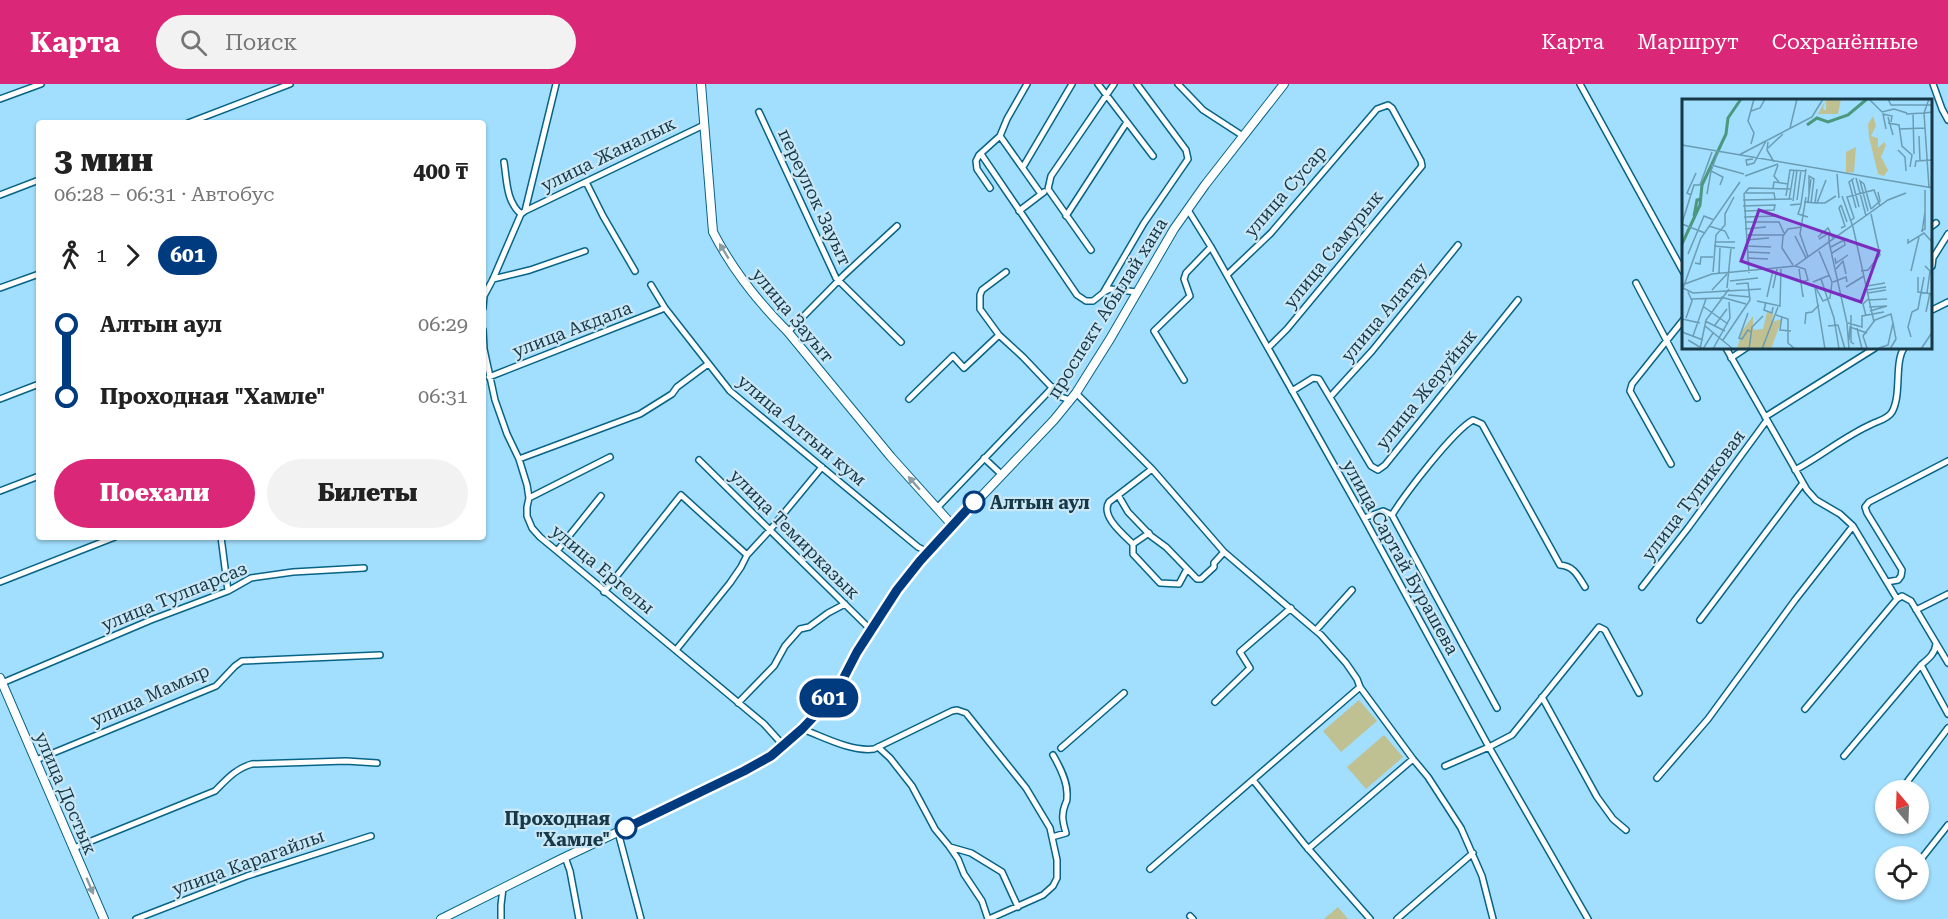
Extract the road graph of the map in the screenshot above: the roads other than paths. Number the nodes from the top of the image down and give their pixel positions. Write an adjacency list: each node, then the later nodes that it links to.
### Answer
1 (41, 84): 15 (street)
2 (290, 84): 17 (street)
3 (556, 84): 36 (street)
4 (701, 84): 20 (main road, улица Зауыт)
5 (1027, 84): 21 (street)
6 (1072, 84): 26 (street)
7 (1098, 84): 14 (street)
8 (1114, 84): 14 (street)
9 (1137, 84): 57 (street)
10 (1178, 84): 22 (street)
11 (1284, 84): 22 (main road, проспект Абылай хана)
12 (1580, 84): 45 (street)
13 (1933, 84): 18 (street)
14 (1106, 94): 19 (street); 31 (street)
15 (0, 99)
16 (759, 112): 51 (street, переулок Зауыт)
17 (196, 120)
18 (1948, 120)
19 (1127, 122): 24 (street); 37 (street)
20 (704, 125): 29 (street, улица Жаналык); 63 (main road, улица Зауыт, one-way to 20)
21 (1000, 136): 23 (street); 26 (street)
22 (1243, 136): 34 (main road, проспект Абылай хана)
23 (981, 154): 30 (street); 35 (street)
24 (1152, 156)
25 (504, 162): 36 (street)
26 (1023, 167): 32 (street)
27 (1420, 168): 49 (street, улица Сусар); 67 (street, улица Самурык)
28 (36, 181): 33 (street)
29 (586, 182): 36 (street, улица Жаналык); 46 (street)
30 (990, 188)
31 (1048, 189): 32 (street); 37 (street)
32 (1041, 194): 35 (street)
33 (0, 195)
34 (1188, 210): 41 (street, улица Сартай Бурашева); 56 (main road, проспект Абылай хана)
35 (1019, 211): 57 (street)
36 (523, 212): 50 (street)
37 (1066, 216): 42 (street)
38 (897, 226): 51 (street)
39 (1948, 234): 44 (street)
40 (1458, 245): 81 (street, улица Алатау)
41 (1211, 247): 49 (street, улица Сартай Бурашева); 76 (street)
42 (1091, 250)
43 (585, 251): 50 (street)
44 (1933, 258)
45 (1682, 269)
46 (635, 271)
47 (1006, 272): 64 (street)
48 (36, 275): 54 (street)
49 (1227, 275): 67 (street, улица Сартай Бурашева)
50 (493, 279): 55 (street)
51 (839, 281): 63 (street); 66 (street, переулок Зауыт)
52 (1636, 283): 65 (street)
53 (651, 285): 60 (street, улица Алтын кум)
54 (0, 288)
55 (486, 291)
56 (1137, 292): 57 (street); 80 (main road, проспект Абылай хана)
57 (1103, 293)
58 (1518, 300): 81 (street, улица Жеруйык)
59 (1948, 302): 61 (street)
60 (665, 308): 74 (street, улица Алтын кум); 75 (street, улица Акдала)
61 (1933, 310)
62 (1682, 321): 65 (street)
63 (789, 332): 102 (main road, улица Зауыт, one-way to 63)
64 (999, 334): 78 (street); 84 (street)
65 (1666, 340): 82 (street); 91 (street)
66 (900, 342)
67 (1268, 348): 79 (street, улица Сартай Бурашева)
68 (1727, 350): 72 (street)
69 (1743, 350): 72 (street)
70 (1872, 350): 85 (street)
71 (1902, 350): 94 (street)
72 (1731, 358): 85 (street)
73 (486, 360): 75 (street, улица Ергелы)
74 (708, 364): 88 (street); 92 (street, улица Алтын кум)
75 (489, 376): 88 (street, улица Ергелы)
76 (1184, 380)
77 (36, 385): 83 (street)
78 (1053, 387): 80 (street); 87 (street)
79 (1292, 391): 81 (street, улица Жеруйык); 104 (street, улица Сартай Бурашева)
80 (1073, 396): 93 (street); 95 (main road, проспект Абылай хана)
81 (1330, 397)
82 (1697, 398)
83 (0, 399)
84 (909, 399)
85 (1766, 419): 94 (street); 121 (street, улица Тупиковая)
86 (610, 457): 101 (street)
87 (984, 458): 95 (street); 102 (street)
88 (519, 459): 101 (street, улица Ергелы)
89 (699, 460): 107 (street, улица Темирказык)
90 (1948, 461): 119 (street)
91 (1671, 464)
92 (822, 467): 107 (street); 113 (street, улица Алтын кум)
93 (1152, 469): 99 (street); 114 (street)
94 (1795, 470): 97 (street)
95 (1001, 474): 105 (main road, проспект Абылай хана)
96 (36, 477): 98 (street)
97 (1803, 483): 106 (street); 130 (street)
98 (0, 491)
99 (1118, 495): 108 (street); 111 (street)
100 (601, 496): 112 (street)
101 (529, 498): 112 (street, улица Ергелы)
102 (937, 508): 105 (main road, улица Зауыт)
103 (1392, 515): 104 (street); 120 (street); 145 (street)
104 (1364, 518): 152 (street, улица Сартай Бурашева)
105 (953, 526): 113 (main road, проспект Абылай хана)
106 (1853, 526): 119 (street); 160 (street)
107 (770, 530): 115 (street); 127 (street, улица Темирказык)
108 (1149, 533): 111 (street); 117 (street)
109 (107, 540): 118 (street)
110 (221, 540): 123 (street)
111 (1133, 544): 117 (street)
112 (557, 551): 124 (street, улица Ергелы)
113 (928, 552): 131 (main road, проспект Абылай хана)
114 (1224, 552): 117 (street); 128 (street)
115 (747, 555): 124 (street); 134 (street)
116 (364, 568): 123 (street, улица Тулпарсаз)
117 (1187, 570)
118 (0, 582)
119 (1887, 582): 126 (street)
120 (1585, 587)
121 (1642, 587)
122 (1352, 590): 132 (street)
123 (228, 591): 138 (street, улица Тулпарсаз)
124 (604, 592): 134 (street, улица Ергелы)
125 (1948, 594): 129 (street)
126 (1897, 599): 129 (street); 146 (street)
127 (845, 604): 131 (street, улица Темирказык); 144 (street)
128 (1291, 608): 132 (street); 143 (street)
129 (1916, 610): 133 (street)
130 (1700, 620)
131 (871, 630): 149 (main road, проспект Абылай хана)
132 (1316, 630): 139 (street)
133 (1936, 644): 136 (street); 137 (street)
134 (676, 650): 144 (street, улица Ергелы)
135 (381, 655): 157 (street, улица Мамыр)
136 (1948, 662)
137 (1921, 665): 147 (street); 155 (street)
138 (1, 681): 157 (main road, улица Достык)
139 (1360, 687): 156 (street); 161 (street)
140 (1124, 693): 153 (street)
141 (1639, 693): 142 (street)
142 (1542, 697): 152 (street); 164 (street)
143 (1215, 702)
144 (738, 703): 150 (street, улица Ергелы)
145 (1497, 708)
146 (1805, 709)
147 (1948, 714)
148 (1948, 728): 162 (street)
149 (802, 729): 150 (main road, проспект Абылай хана); 151 (street)
150 (783, 745): 165 (main road, проспект Абылай хана)
151 (878, 747): 167 (street); 168 (street)
152 (1489, 747): 159 (street); 187 (street, улица Сартай Бурашева)
153 (1061, 748)
154 (1053, 755): 167 (street)
155 (1845, 756)
156 (1413, 759): 170 (street); 172 (street)
157 (36, 760): 169 (main road, улица Достык)
158 (377, 763): 169 (street)
159 (1445, 766)
160 (1657, 778)
161 (1253, 780): 170 (street); 174 (street)
162 (1909, 780)
163 (1948, 825): 171 (street)
164 (1626, 830)
165 (618, 832): 173 (main road, проспект Абылай хана); 182 (street)
166 (371, 836): 178 (street, улица Карагайлы)
167 (1052, 837): 176 (street)
168 (950, 847): 176 (street); 183 (street)
169 (74, 848): 177 (main road, улица Достык, one-way to 177)
170 (1308, 849): 184 (street)
171 (1929, 849)
172 (1473, 853): 185 (street); 186 (street)
173 (565, 857): 175 (main road, проспект Абылай хана); 181 (street)
174 (1150, 869)
175 (503, 888): 179 (main road, проспект Абылай хана); 180 (street)
176 (1018, 907): 183 (street)
177 (104, 919)
178 (136, 919)
179 (441, 919)
180 (501, 919)
181 (579, 919)
182 (641, 919)
183 (989, 919)
184 (1370, 919)
185 (1398, 919)
186 (1492, 919)
187 (1588, 919)

